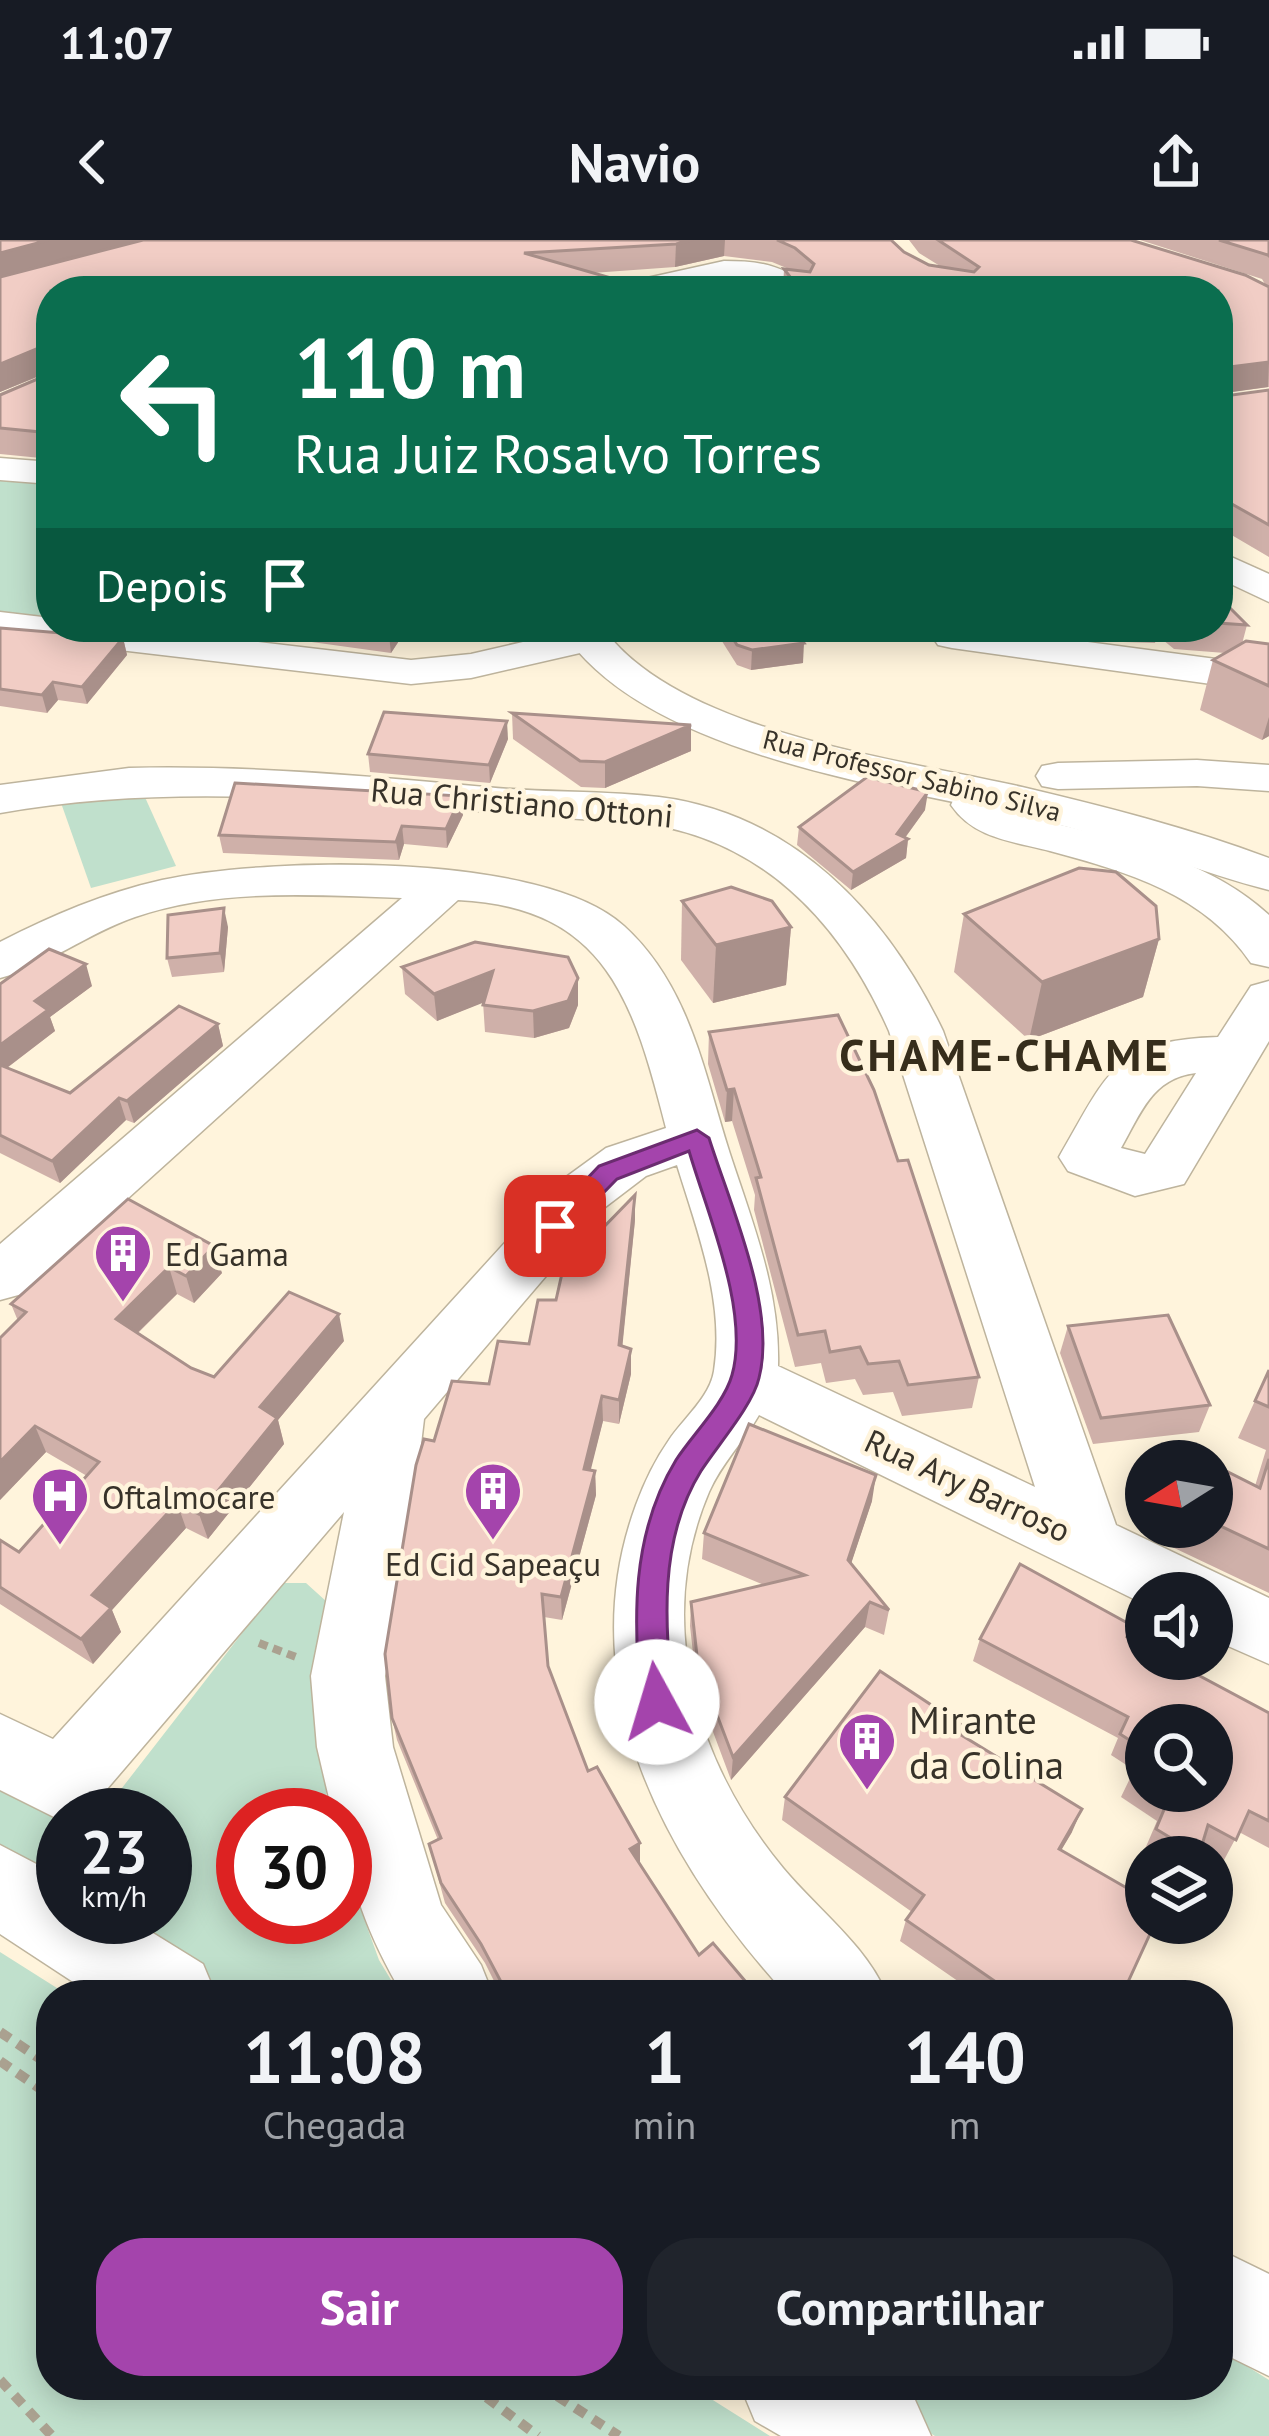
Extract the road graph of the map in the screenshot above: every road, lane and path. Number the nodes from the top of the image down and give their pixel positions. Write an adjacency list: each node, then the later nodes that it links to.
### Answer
1 (706, 276): 2 (street)
2 (776, 276)
3 (0, 469): 4 (street)
4 (36, 472)
5 (1233, 570): 6 (street)
6 (1269, 590)
7 (0, 624): 8 (street)
8 (36, 626)
9 (278, 642): 10 (street)
10 (551, 642)
11 (595, 642): 18 (main road, Rua Professor Sabino Silva)
12 (1002, 642): 14 (street)
13 (674, 658): 16 (main road, Rua Professor Sabino Silva)
14 (1269, 679)
15 (0, 750): 19 (street)
16 (1058, 776): 17 (street); 20 (main road, Rua Professor Sabino Silva)
17 (1269, 778)
18 (977, 793): 21 (main road, Rua Professor Sabino Silva); 23 (street)
19 (14, 796): 31 (street, Rua Christiano Ottoni)
20 (1269, 834)
21 (1269, 874)
22 (446, 885): 24 (street); 27 (street); 28 (street)
23 (1269, 952)
24 (0, 962)
25 (1269, 997): 26 (street)
26 (1234, 1054)
27 (697, 1138): 29 (street); 30 (street)
28 (0, 1278)
29 (746, 1379): 31 (street, Rua Ary Barroso); 41 (street)
30 (391, 1417): 34 (street); 36 (street)
31 (1087, 1541): 32 (street, Rua Ary Barroso)
32 (1148, 1572)
33 (1233, 1615): 35 (street)
34 (205, 1623): 36 (path); 37 (street)
35 (1269, 1633)
36 (348, 1676): 40 (street)
37 (0, 1749)
38 (0, 1886): 39 (main road)
39 (148, 1980)
40 (442, 1980)
41 (830, 1980)
42 (0, 2032): 43 (path)
43 (36, 2056)
44 (0, 2061): 45 (path)
45 (36, 2086)
46 (1233, 2306): 47 (street)
47 (1269, 2329)
48 (0, 2380): 52 (path)
49 (490, 2400): 53 (path)
50 (563, 2400): 54 (path)
51 (817, 2400): 55 (main road)
52 (52, 2436)
53 (538, 2436)
54 (619, 2436)
55 (879, 2436)

